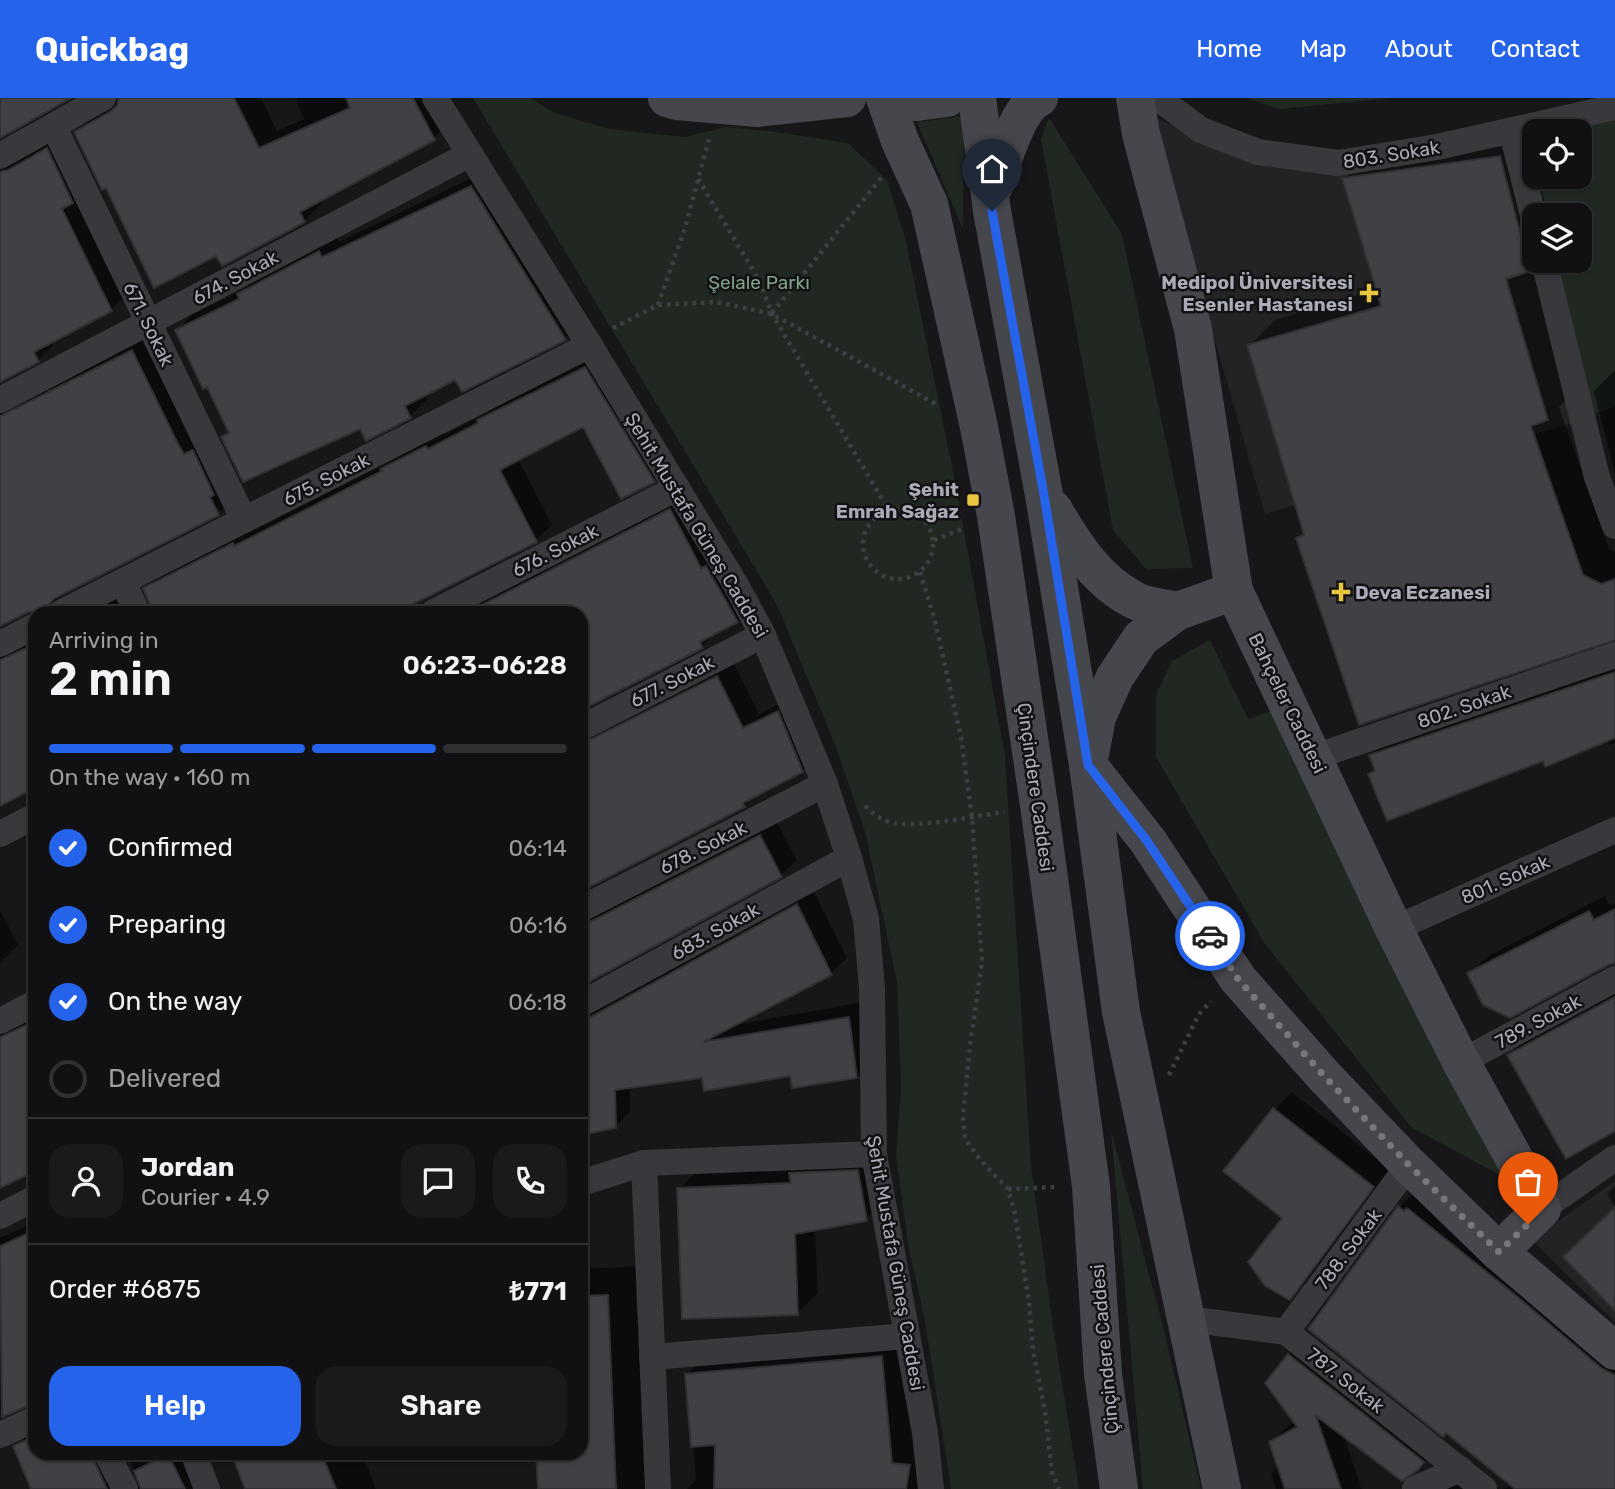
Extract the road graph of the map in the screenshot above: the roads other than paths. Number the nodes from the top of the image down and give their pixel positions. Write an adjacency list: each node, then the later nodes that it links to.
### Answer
1 (103, 98): 13 (street)
2 (435, 98): 15 (street, Şehit Mustafa Güneş Caddesi)
3 (667, 98): 4 (main road)
4 (847, 98)
5 (885, 98): 76 (main road, Çinçindere Caddesi)
6 (896, 98): 7 (main road)
7 (947, 98)
8 (977, 98): 17 (main road)
9 (1039, 98): 17 (main road)
10 (1135, 98): 29 (main road, Bahçeler Caddesi)
11 (1158, 98): 14 (street, 803. Sokak)
12 (1615, 107): 14 (street, 803. Sokak)
13 (54, 127): 16 (street); 20 (street, 671. Sokak)
14 (1512, 132): 18 (street)
15 (470, 154): 20 (street, 674. Sokak); 21 (street, Şehit Mustafa Güneş Caddesi)
16 (0, 156)
17 (990, 198): 25 (main road)
18 (1530, 203)
19 (1547, 273): 23 (street)
20 (148, 322): 22 (street, 674. Sokak); 26 (street, 671. Sokak)
21 (588, 343): 24 (street, Şehit Mustafa Güneş Caddesi); 26 (street, 675. Sokak)
22 (0, 400)
23 (1606, 474): 27 (street)
24 (677, 488): 32 (street, 676. Sokak); 35 (street, Şehit Mustafa Güneş Caddesi)
25 (1044, 495): 33 (main road); 40 (main road)
26 (244, 520): 28 (street, 675. Sokak)
27 (1615, 526)
28 (123, 582): 30 (street, 675. Sokak); 31 (street)
29 (1234, 591): 33 (main road); 39 (main road, Bahçeler Caddesi)
30 (74, 606)
31 (134, 606)
32 (446, 606)
33 (1178, 611): 40 (main road)
34 (28, 630): 36 (street)
35 (764, 635): 38 (street, 677. Sokak); 41 (street, Şehit Mustafa Güneş Caddesi)
36 (0, 644)
37 (1615, 655): 39 (street, 802. Sokak)
38 (588, 724)
39 (1314, 757): 47 (main road, Bahçeler Caddesi)
40 (1088, 765): 56 (main road); 62 (main road)
41 (825, 784): 45 (street, Şehit Mustafa Güneş Caddesi); 46 (street, 678. Sokak)
42 (28, 820): 44 (street)
43 (1615, 830): 47 (street, 801. Sokak)
44 (0, 834)
45 (849, 858): 49 (street, 683. Sokak); 53 (street, Şehit Mustafa Güneş Caddesi)
46 (588, 905)
47 (1394, 929): 52 (main road, Bahçeler Caddesi)
48 (1615, 979): 52 (street, 789. Sokak)
49 (588, 1000)
50 (28, 1007): 51 (street)
51 (0, 1021)
52 (1461, 1062): 59 (main road, Bahçeler Caddesi)
53 (874, 1154): 55 (street); 64 (street, Şehit Mustafa Güneş Caddesi)
54 (1615, 1158): 59 (street)
55 (644, 1163): 57 (street); 66 (street)
56 (1409, 1165): 61 (main road); 63 (street, 788. Sokak)
57 (588, 1181)
58 (28, 1202): 60 (street)
59 (1542, 1209): 61 (main road)
60 (0, 1216)
61 (1499, 1252): 65 (main road)
62 (1187, 1319): 63 (street); 77 (main road)
63 (1286, 1332): 71 (street, 787. Sokak)
64 (907, 1336): 66 (street); 75 (street, Şehit Mustafa Güneş Caddesi)
65 (1615, 1352)
66 (652, 1357): 74 (street)
67 (28, 1422): 68 (street)
68 (0, 1435)
69 (110, 1460): 72 (street)
70 (196, 1460): 73 (street)
71 (1460, 1469): 78 (street); 79 (street, 787. Sokak)
72 (125, 1489)
73 (207, 1489)
74 (657, 1489)
75 (931, 1489)
76 (1119, 1489)
77 (1222, 1489)
78 (1415, 1489)
79 (1484, 1489)

